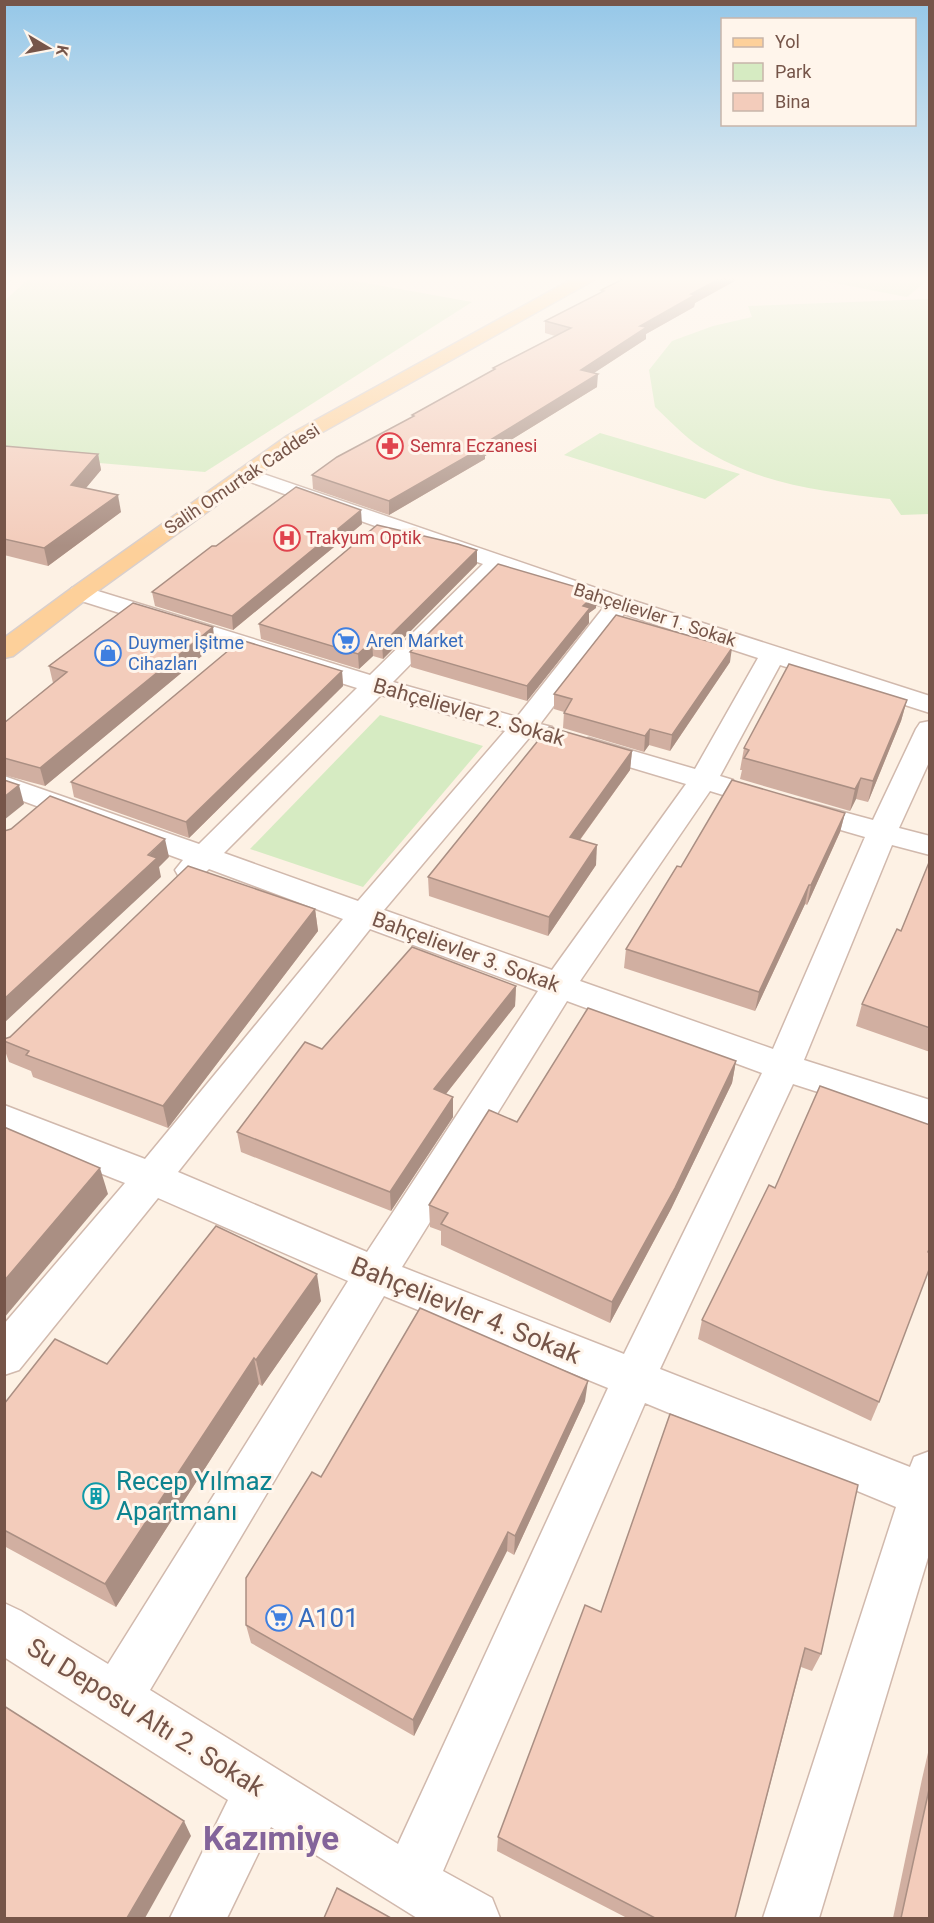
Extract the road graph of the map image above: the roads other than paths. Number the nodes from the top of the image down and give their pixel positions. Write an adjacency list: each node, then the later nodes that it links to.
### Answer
1 (426, 367): 2 (main road, Salih Omurtak Caddesi)
2 (246, 474): 3 (street, Bahçelievler 1. Sokak); 4 (main road, Salih Omurtak Caddesi)
3 (498, 562): 5 (street, Bahçelievler 1. Sokak); 8 (street)
4 (80, 593): 6 (main road, Salih Omurtak Caddesi); 8 (street, Bahçelievler 2. Sokak)
5 (619, 604): 7 (street, Bahçelievler 1. Sokak); 10 (street)
6 (4, 651)
7 (773, 654): 9 (street, Bahçelievler 1. Sokak); 12 (street)
8 (376, 685): 10 (street, Bahçelievler 2. Sokak); 16 (street)
9 (930, 705)
10 (523, 727): 12 (street, Bahçelievler 2. Sokak); 18 (street)
11 (930, 729): 14 (street)
12 (703, 780): 14 (street, Bahçelievler 2. Sokak); 19 (street)
13 (4, 784): 16 (street, Bahçelievler 3. Sokak)
14 (882, 833): 15 (street, Bahçelievler 2. Sokak); 20 (street)
15 (930, 846)
16 (204, 856): 17 (street); 18 (street, Bahçelievler 3. Sokak)
17 (171, 888)
18 (363, 915): 19 (street, Bahçelievler 3. Sokak); 23 (street)
19 (559, 986): 20 (street, Bahçelievler 3. Sokak); 24 (street)
20 (783, 1067): 21 (street, Bahçelievler 3. Sokak); 26 (street)
21 (930, 1114)
22 (4, 1119): 23 (street, Bahçelievler 4. Sokak)
23 (152, 1178): 24 (street, Bahçelievler 4. Sokak); 25 (street)
24 (375, 1274): 26 (street, Bahçelievler 4. Sokak); 29 (street)
25 (4, 1356)
26 (634, 1378): 27 (street, Bahçelievler 4. Sokak); 31 (street)
27 (927, 1489): 34 (street)
28 (4, 1628): 29 (street, Su Deposu Altı 2. Sokak)
29 (116, 1699): 30 (street, Su Deposu Altı 2. Sokak)
30 (261, 1790): 31 (street, Su Deposu Altı 2. Sokak); 32 (street)
31 (409, 1883): 33 (street, Su Deposu Altı 2. Sokak)
32 (198, 1918)
33 (472, 1918)
34 (791, 1918)

